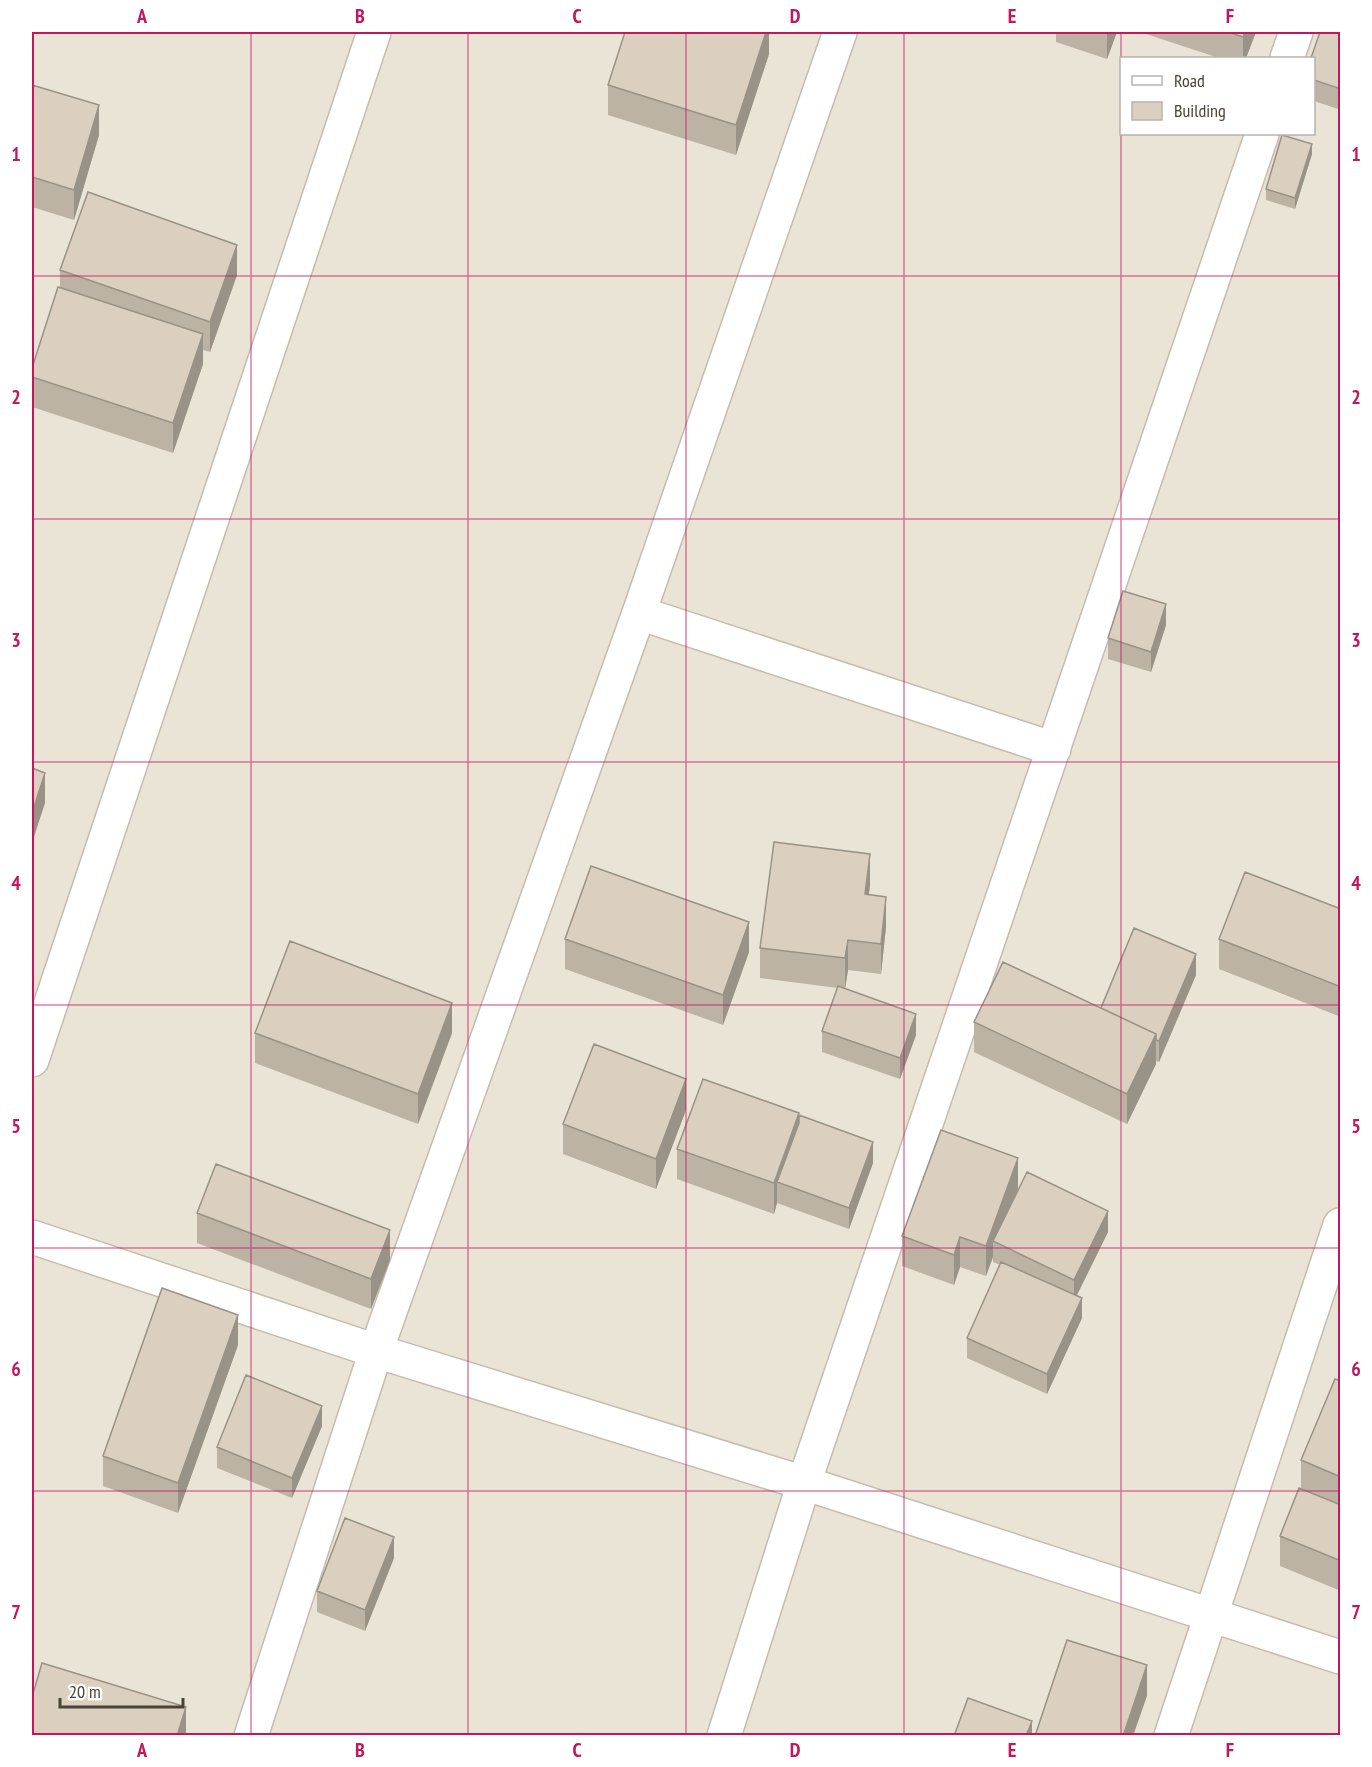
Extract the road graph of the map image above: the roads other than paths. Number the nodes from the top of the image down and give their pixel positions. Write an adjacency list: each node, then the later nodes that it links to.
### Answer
1 (374, 32): 8 (street)
2 (840, 32): 6 (street)
3 (1296, 32): 4 (street)
4 (1287, 57)
5 (1262, 135): 7 (street)
6 (639, 613): 7 (street); 11 (street)
7 (1054, 748): 12 (street)
8 (32, 1060)
9 (1341, 1225): 13 (street)
10 (32, 1237): 11 (street)
11 (376, 1351): 12 (street); 15 (street)
12 (804, 1483): 13 (street); 16 (street)
13 (1211, 1616): 14 (street); 17 (street)
14 (1341, 1657)
15 (251, 1736)
16 (724, 1736)
17 (1171, 1736)

